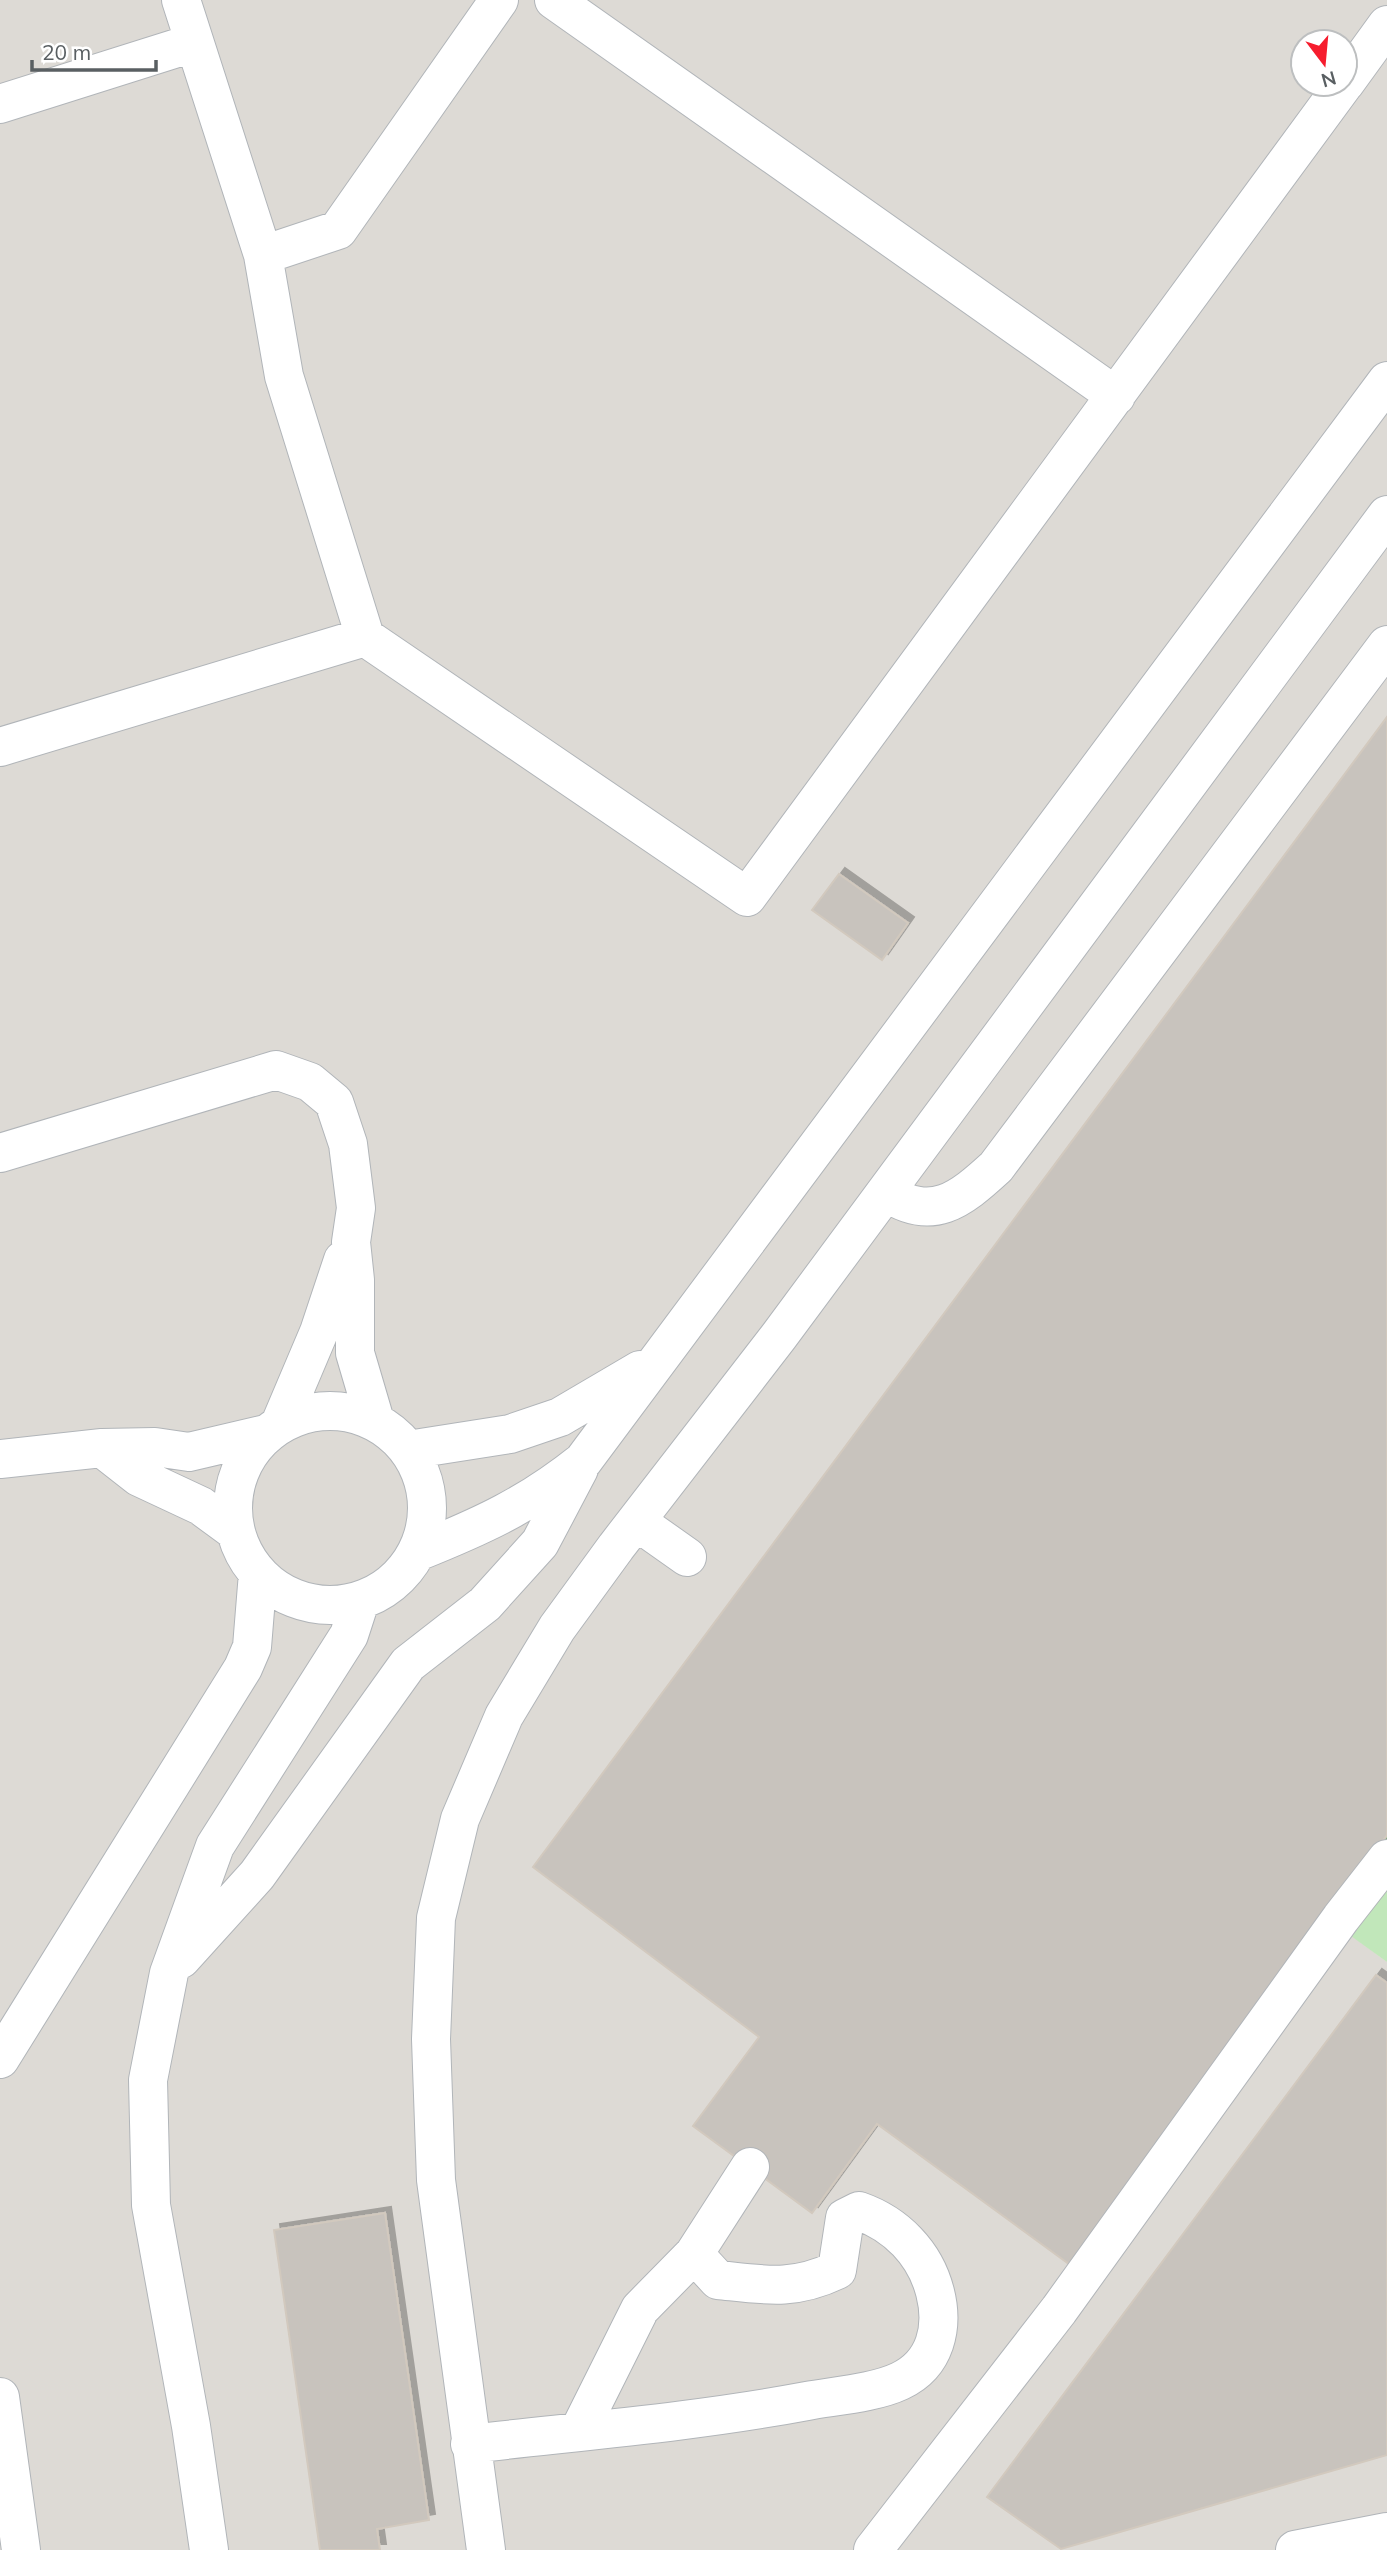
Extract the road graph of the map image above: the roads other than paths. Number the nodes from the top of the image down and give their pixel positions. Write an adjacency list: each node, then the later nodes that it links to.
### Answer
1 (181, 0): 5 (lane)
2 (499, 0): 9 (lane)
3 (554, 0): 11 (lane)
4 (1387, 25): 6 (lane)
5 (193, 43): 8 (lane); 9 (lane)
6 (1359, 64)
7 (1334, 98): 11 (lane)
8 (0, 104)
9 (263, 255): 13 (lane)
10 (1387, 381): 19 (lane)
11 (1116, 396): 13 (lane)
12 (1387, 515): 17 (lane)
13 (365, 637): 15 (lane)
14 (1387, 645): 17 (lane)
15 (0, 747)
16 (0, 1153): 18 (lane)
17 (886, 1192): 26 (lane)
18 (351, 1242): 20 (lane); 21 (lane)
19 (659, 1357): 23 (lane); 25 (lane)
20 (375, 1421): 21 (lane); 23 (lane)
21 (274, 1429): 22 (lane); 27 (lane)
22 (102, 1448): 24 (lane); 27 (lane)
23 (408, 1450): 28 (lane)
24 (0, 1459)
25 (583, 1461): 28 (lane); 33 (lane)
26 (636, 1521): 29 (lane); 39 (lane)
27 (235, 1531): 30 (lane)
28 (417, 1552): 31 (lane)
29 (687, 1557)
30 (258, 1573): 31 (lane); 34 (lane)
31 (360, 1601): 33 (lane)
32 (1387, 1859): 44 (lane)
33 (169, 1973): 42 (lane)
34 (0, 2059)
35 (750, 2167): 36 (lane)
36 (694, 2254): 38 (lane); 38 (lane)
37 (0, 2397): 41 (lane)
38 (579, 2431): 39 (lane)
39 (470, 2444): 43 (lane)
40 (1387, 2532): 45 (lane)
41 (21, 2550)
42 (209, 2550)
43 (486, 2550)
44 (873, 2550)
45 (1295, 2550)

